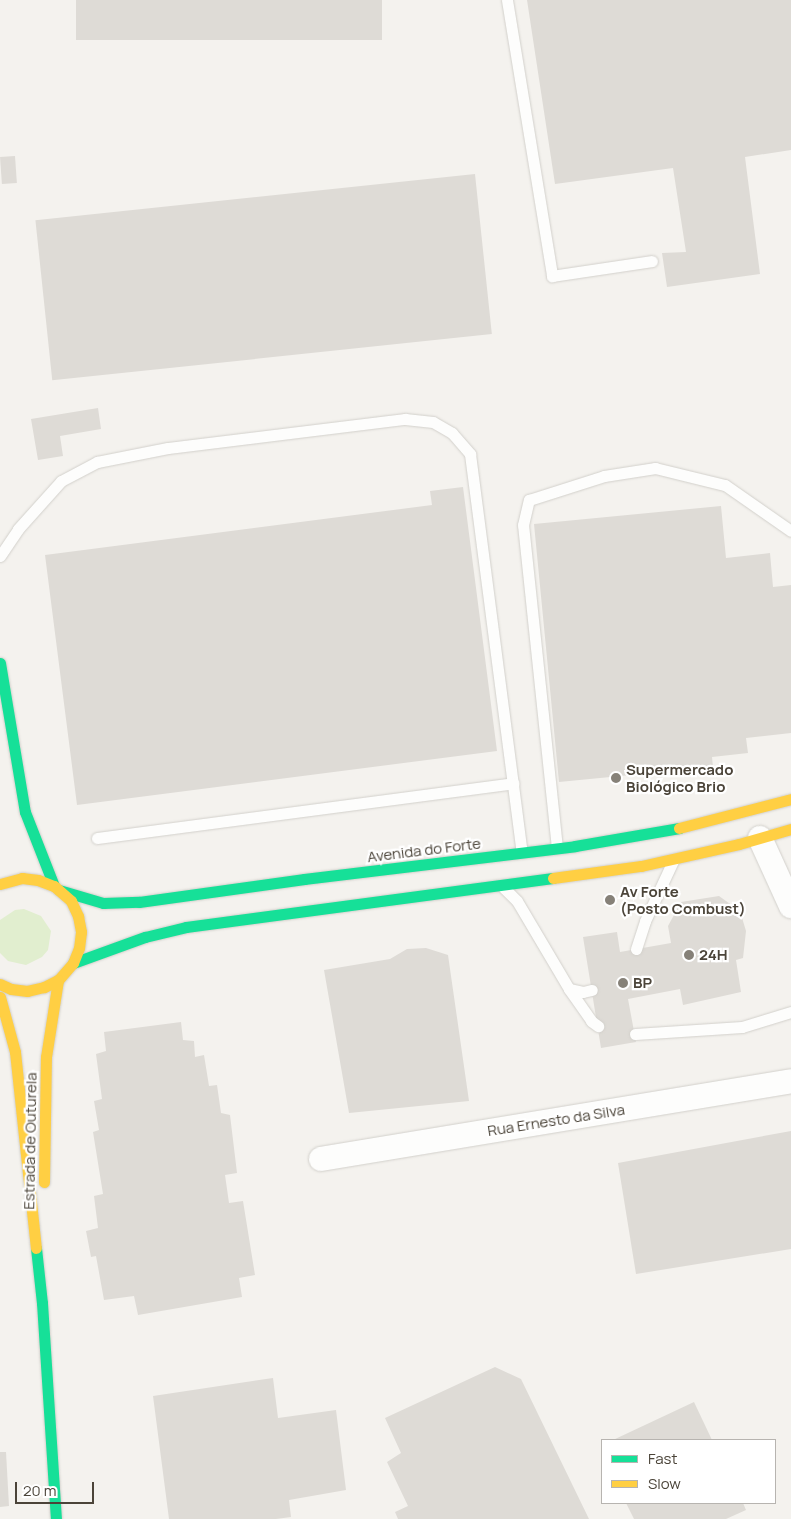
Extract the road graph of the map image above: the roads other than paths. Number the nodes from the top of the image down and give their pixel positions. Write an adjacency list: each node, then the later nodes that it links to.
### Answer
1 (507, 0): 2 (lane)
2 (652, 261)
3 (791, 531): 11 (lane)
4 (0, 556): 6 (lane)
5 (0, 663): 16 (street)
6 (513, 783): 9 (lane); 12 (lane)
7 (791, 799): 11 (street, Avenida do Forte)
8 (791, 829): 10 (street)
9 (97, 838)
10 (760, 838): 13 (street); 17 (street)
11 (558, 848): 12 (street, Avenida do Forte)
12 (522, 854): 16 (street, Avenida do Forte)
13 (674, 859): 15 (street); 18 (lane)
14 (0, 884): 16 (street, Avenida do Forte)
15 (498, 886): 19 (street); 22 (lane)
16 (57, 888): 19 (street)
17 (791, 906)
18 (636, 949)
19 (73, 964): 20 (street)
20 (58, 980): 21 (street); 30 (street, Estrada de Outurela)
21 (0, 984)
22 (569, 989): 23 (lane); 26 (lane)
23 (592, 990)
24 (0, 997): 30 (street, Estrada de Outurela)
25 (791, 1012): 27 (lane)
26 (598, 1026)
27 (635, 1034)
28 (791, 1081): 29 (street, Rua Ernesto da Silva)
29 (322, 1160)
30 (42, 1302): 31 (street, Estrada de Outurela)
31 (56, 1519)

